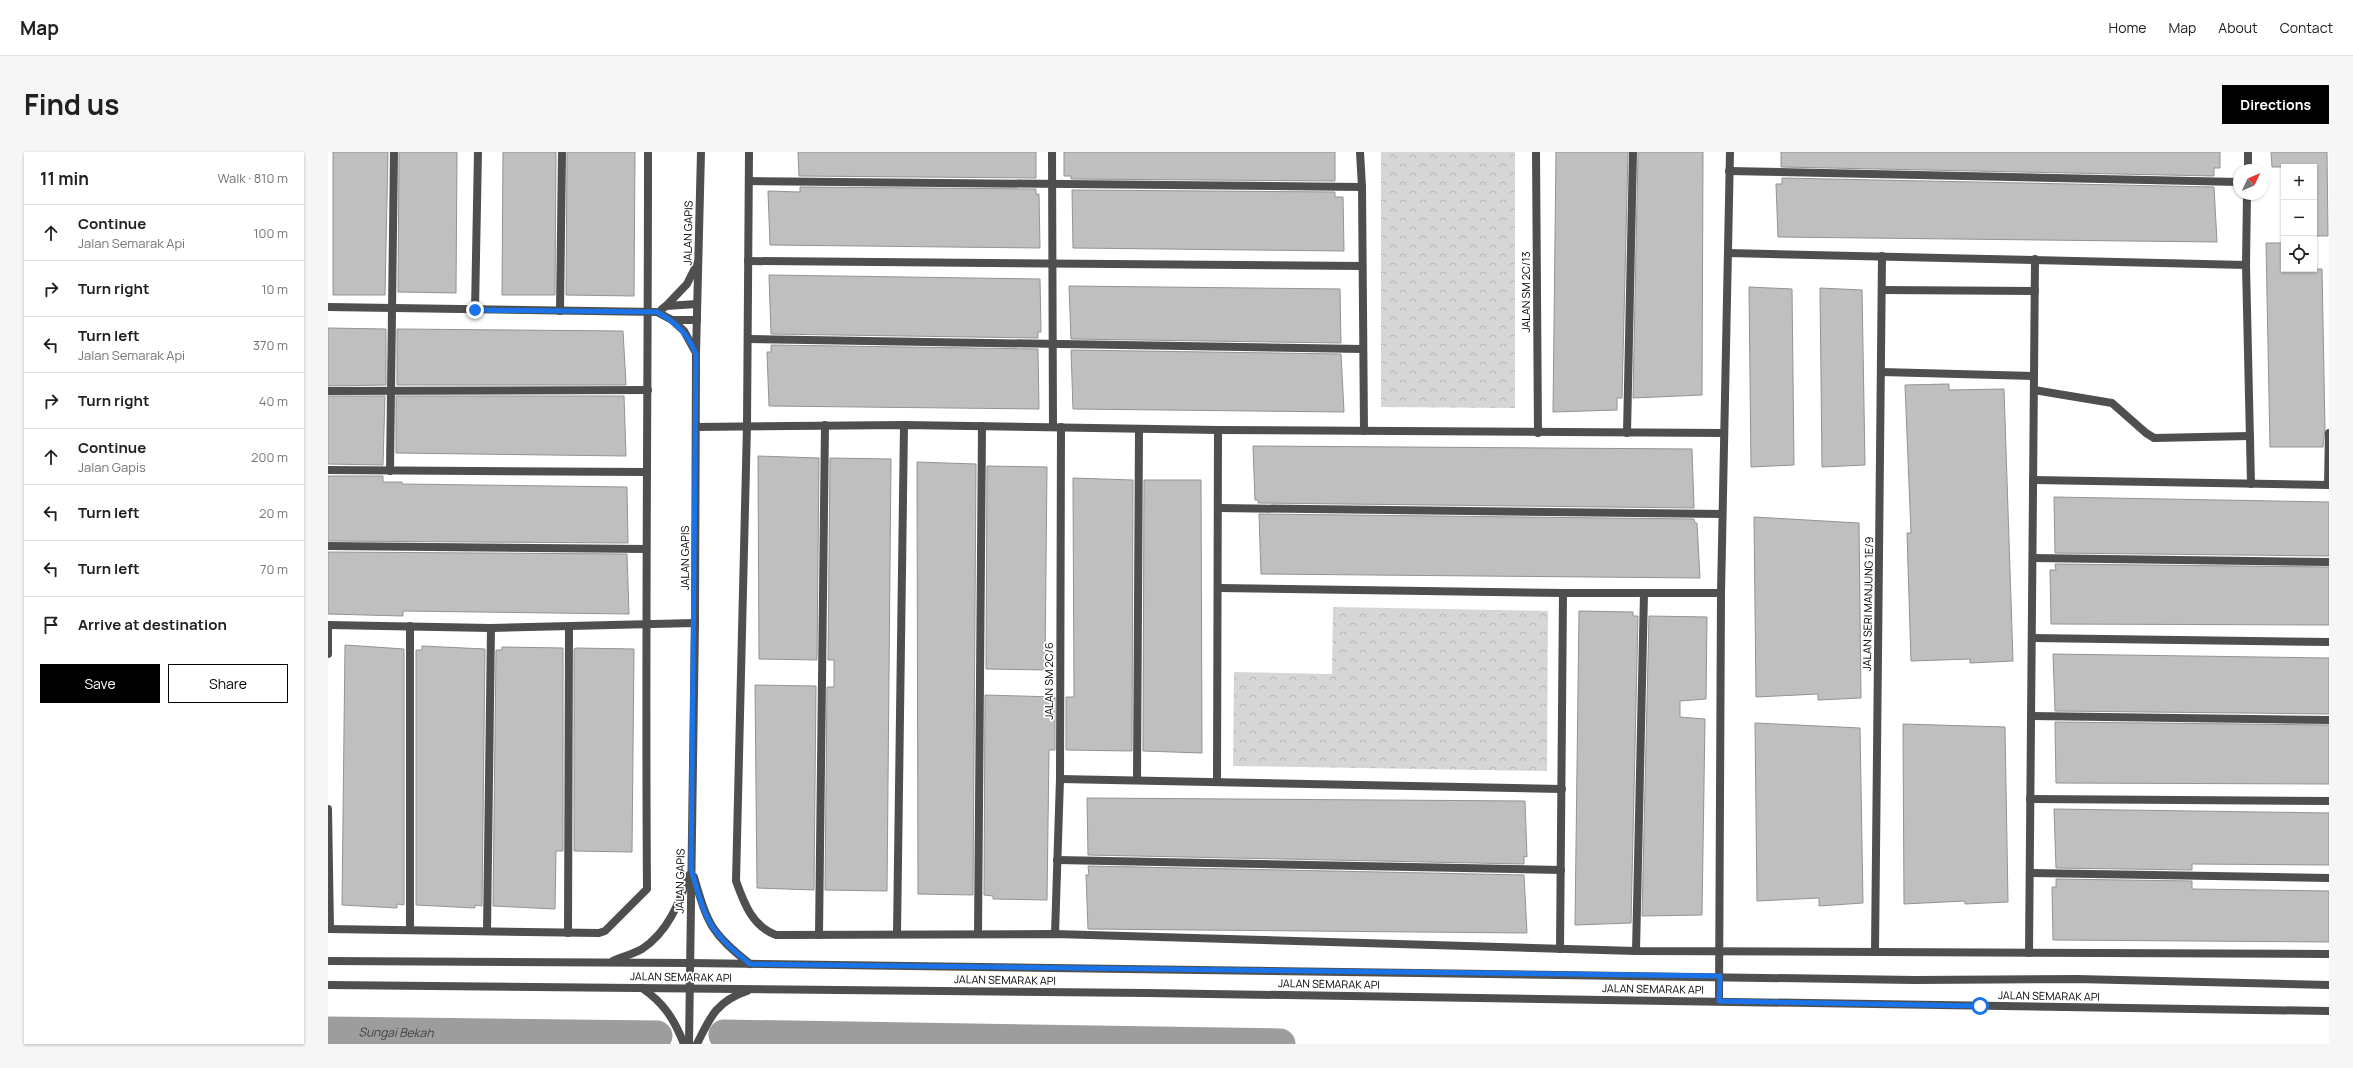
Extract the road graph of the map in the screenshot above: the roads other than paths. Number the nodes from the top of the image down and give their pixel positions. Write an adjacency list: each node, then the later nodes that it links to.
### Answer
1 (394, 152): 33 (street)
2 (478, 152): 34 (street)
3 (562, 152): 35 (street)
4 (648, 152): 37 (street)
5 (701, 152): 23 (street, JALAN GAPIS)
6 (749, 152): 15 (street)
7 (1052, 152): 17 (street, JALAN SM 2C/6)
8 (1360, 152): 18 (street)
9 (1536, 152): 59 (street, JALAN SM 2C/13)
10 (1633, 152): 60 (street)
11 (1730, 152): 14 (street)
12 (2248, 152): 13 (street)
13 (2248, 164)
14 (1730, 172): 16 (street); 20 (street)
15 (749, 181): 17 (street); 24 (street)
16 (2233, 182)
17 (1052, 184): 18 (street); 25 (street, JALAN SM 2C/6)
18 (1362, 187): 27 (street)
19 (2247, 200): 26 (street)
20 (1728, 253): 21 (street); 61 (street)
21 (1882, 256): 22 (street); 28 (street, JALAN SERI MANJUNG 1E/9)
22 (2035, 259): 26 (street); 29 (street)
23 (698, 260): 30 (street, JALAN GAPIS); 32 (street)
24 (748, 261): 25 (street); 40 (street)
25 (1052, 264): 27 (street); 41 (street, JALAN SM 2C/6)
26 (2246, 265): 63 (street)
27 (1362, 266): 42 (street)
28 (1882, 290): 29 (street); 44 (street, JALAN SERI MANJUNG 1E/9)
29 (2035, 291): 45 (street)
30 (697, 304): 32 (street); 39 (street, JALAN GAPIS)
31 (328, 306): 33 (street)
32 (666, 306): 36 (street)
33 (393, 308): 34 (street); 49 (street)
34 (475, 310): 35 (street)
35 (560, 311): 37 (street)
36 (657, 312): 37 (street); 38 (street)
37 (648, 313): 46 (street)
38 (672, 320): 39 (street); 43 (street)
39 (697, 320): 43 (street, JALAN GAPIS)
40 (748, 339): 41 (street); 50 (street)
41 (1052, 345): 42 (street); 55 (street, JALAN SM 2C/6)
42 (1363, 349): 58 (street)
43 (696, 354): 54 (street, JALAN GAPIS)
44 (1881, 372): 45 (street); 115 (street, JALAN SERI MANJUNG 1E/9)
45 (2034, 376): 47 (street)
46 (648, 390): 49 (street); 66 (street)
47 (2034, 390): 63 (street); 67 (street)
48 (328, 391): 49 (street)
49 (391, 392): 65 (street)
50 (747, 425): 51 (street); 54 (street); 111 (street)
51 (825, 425): 52 (street); 111 (street)
52 (904, 425): 53 (street); 108 (street)
53 (982, 426): 55 (street); 109 (street)
54 (696, 427): 80 (street, JALAN GAPIS)
55 (1057, 427): 56 (street); 91 (street, JALAN SM 2C/6)
56 (1139, 428): 57 (street); 92 (street)
57 (1218, 430): 58 (street); 70 (street)
58 (1364, 431): 59 (street)
59 (1538, 433): 60 (street)
60 (1627, 433): 61 (street)
61 (1723, 433): 71 (street)
62 (2329, 433): 69 (street)
63 (2250, 436): 68 (street)
64 (328, 470): 65 (street)
65 (390, 471): 66 (street)
66 (646, 472): 73 (street)
67 (2033, 480): 68 (street); 74 (street)
68 (2251, 484): 69 (street)
69 (2329, 485)
70 (1219, 508): 71 (street); 76 (street)
71 (1722, 514): 79 (street)
72 (328, 546): 73 (street)
73 (646, 549): 83 (street)
74 (2033, 558): 75 (street); 86 (street)
75 (2329, 562)
76 (1219, 588): 77 (street); 93 (street)
77 (1563, 593): 78 (street); 94 (street)
78 (1644, 593): 79 (street); 113 (street)
79 (1721, 593): 114 (street)
80 (695, 623): 83 (street); 100 (street, JALAN GAPIS)
81 (328, 625): 82 (street); 88 (street)
82 (410, 626): 85 (street); 105 (street)
83 (645, 626): 84 (street); 107 (street)
84 (569, 627): 85 (street); 107 (street)
85 (491, 628): 106 (street)
86 (2032, 638): 87 (street); 89 (street)
87 (2329, 642)
88 (328, 654)
89 (2031, 716): 90 (street); 95 (street)
90 (2329, 720)
91 (1060, 779): 92 (street); 99 (street, JALAN SM 2C/6)
92 (1137, 780): 93 (street)
93 (1217, 782): 94 (street)
94 (1562, 788): 101 (street)
95 (2030, 799): 96 (street); 102 (street)
96 (2329, 801)
97 (328, 809): 98 (street)
98 (328, 854): 104 (street)
99 (1057, 860): 101 (street); 110 (street, JALAN SM 2C/6)
100 (691, 869): 119 (street); 120 (street, JALAN GAPIS); 121 (street)
101 (1561, 870): 112 (street)
102 (2030, 873): 103 (street); 116 (street)
103 (2329, 878)
104 (329, 929): 105 (street)
105 (410, 930): 106 (street)
106 (487, 931): 107 (street)
107 (568, 933)
108 (897, 934): 109 (street); 111 (street)
109 (978, 934): 110 (street)
110 (1055, 934): 112 (street)
111 (819, 935)
112 (1560, 949): 113 (street)
113 (1636, 951): 114 (street)
114 (1720, 952): 115 (street); 122 (street)
115 (1875, 952): 116 (street)
116 (2029, 953): 117 (street)
117 (2329, 954)
118 (328, 961): 119 (street, JALAN SEMARAK API)
119 (610, 963): 120 (street, JALAN SEMARAK API)
120 (690, 963): 121 (street, JALAN SEMARAK API); 126 (street, JALAN GAPIS)
121 (750, 964): 122 (street, JALAN SEMARAK API)
122 (1720, 976): 124 (street, JALAN SEMARAK API); 128 (street)
123 (328, 985): 125 (street, JALAN SEMARAK API)
124 (2329, 985)
125 (642, 988): 126 (street, JALAN SEMARAK API); 130 (street)
126 (690, 988): 127 (street, JALAN SEMARAK API); 131 (street, JALAN GAPIS)
127 (756, 989): 128 (street, JALAN SEMARAK API); 132 (street)
128 (1719, 1001): 129 (street, JALAN SEMARAK API)
129 (2329, 1011)
130 (684, 1044)
131 (689, 1044)
132 (696, 1044)

